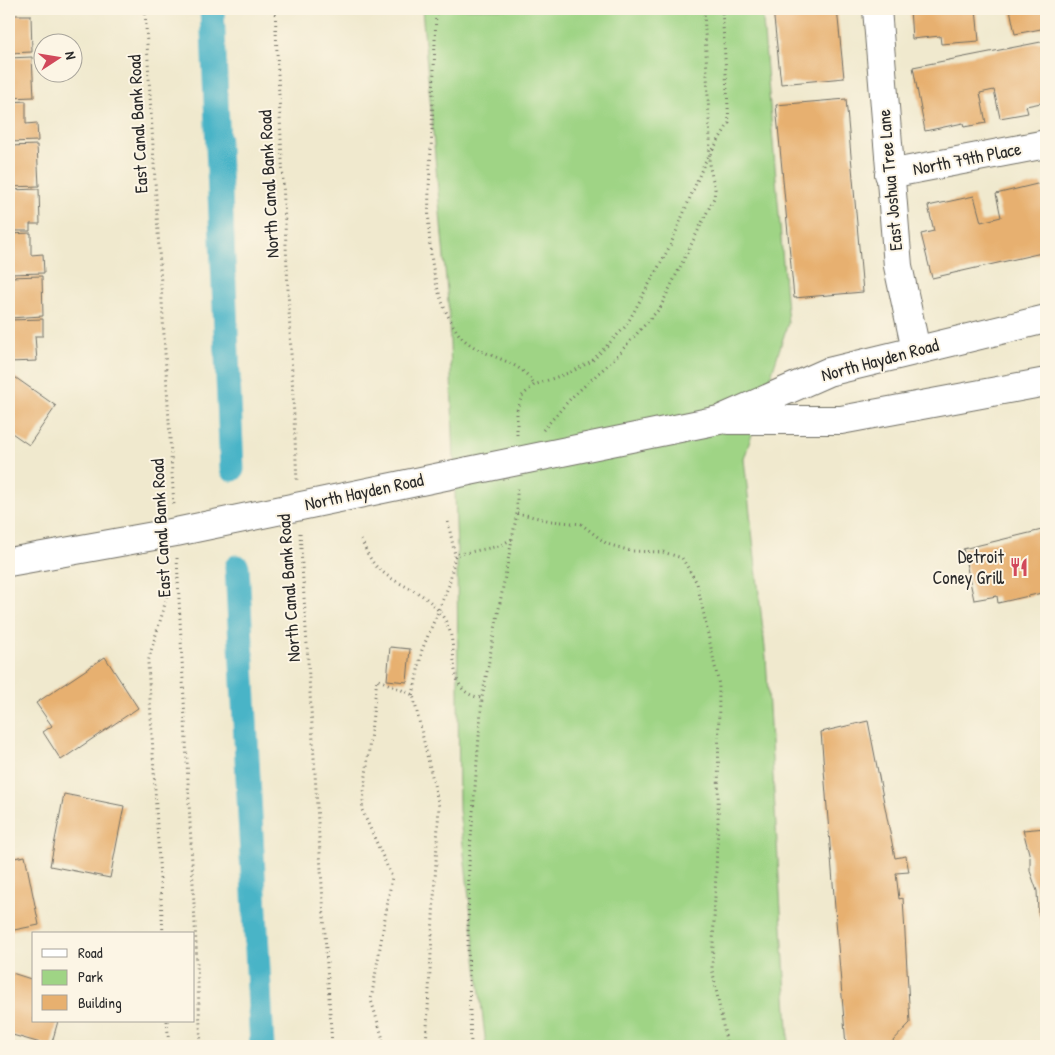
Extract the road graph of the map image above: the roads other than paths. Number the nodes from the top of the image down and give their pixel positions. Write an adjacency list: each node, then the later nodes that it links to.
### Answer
1 (877, 9): 3 (main road, East Joshua Tree Lane)
2 (1046, 144): 3 (main road, North 79th Place)
3 (889, 174): 5 (main road, East Joshua Tree Lane)
4 (1046, 319): 5 (main road, North Hayden Road)
5 (916, 350): 7 (main road, North Hayden Road)
6 (1046, 382): 7 (main road, North Hayden Road)
7 (720, 420): 8 (main road, North Hayden Road, bridge)
8 (9, 562)

